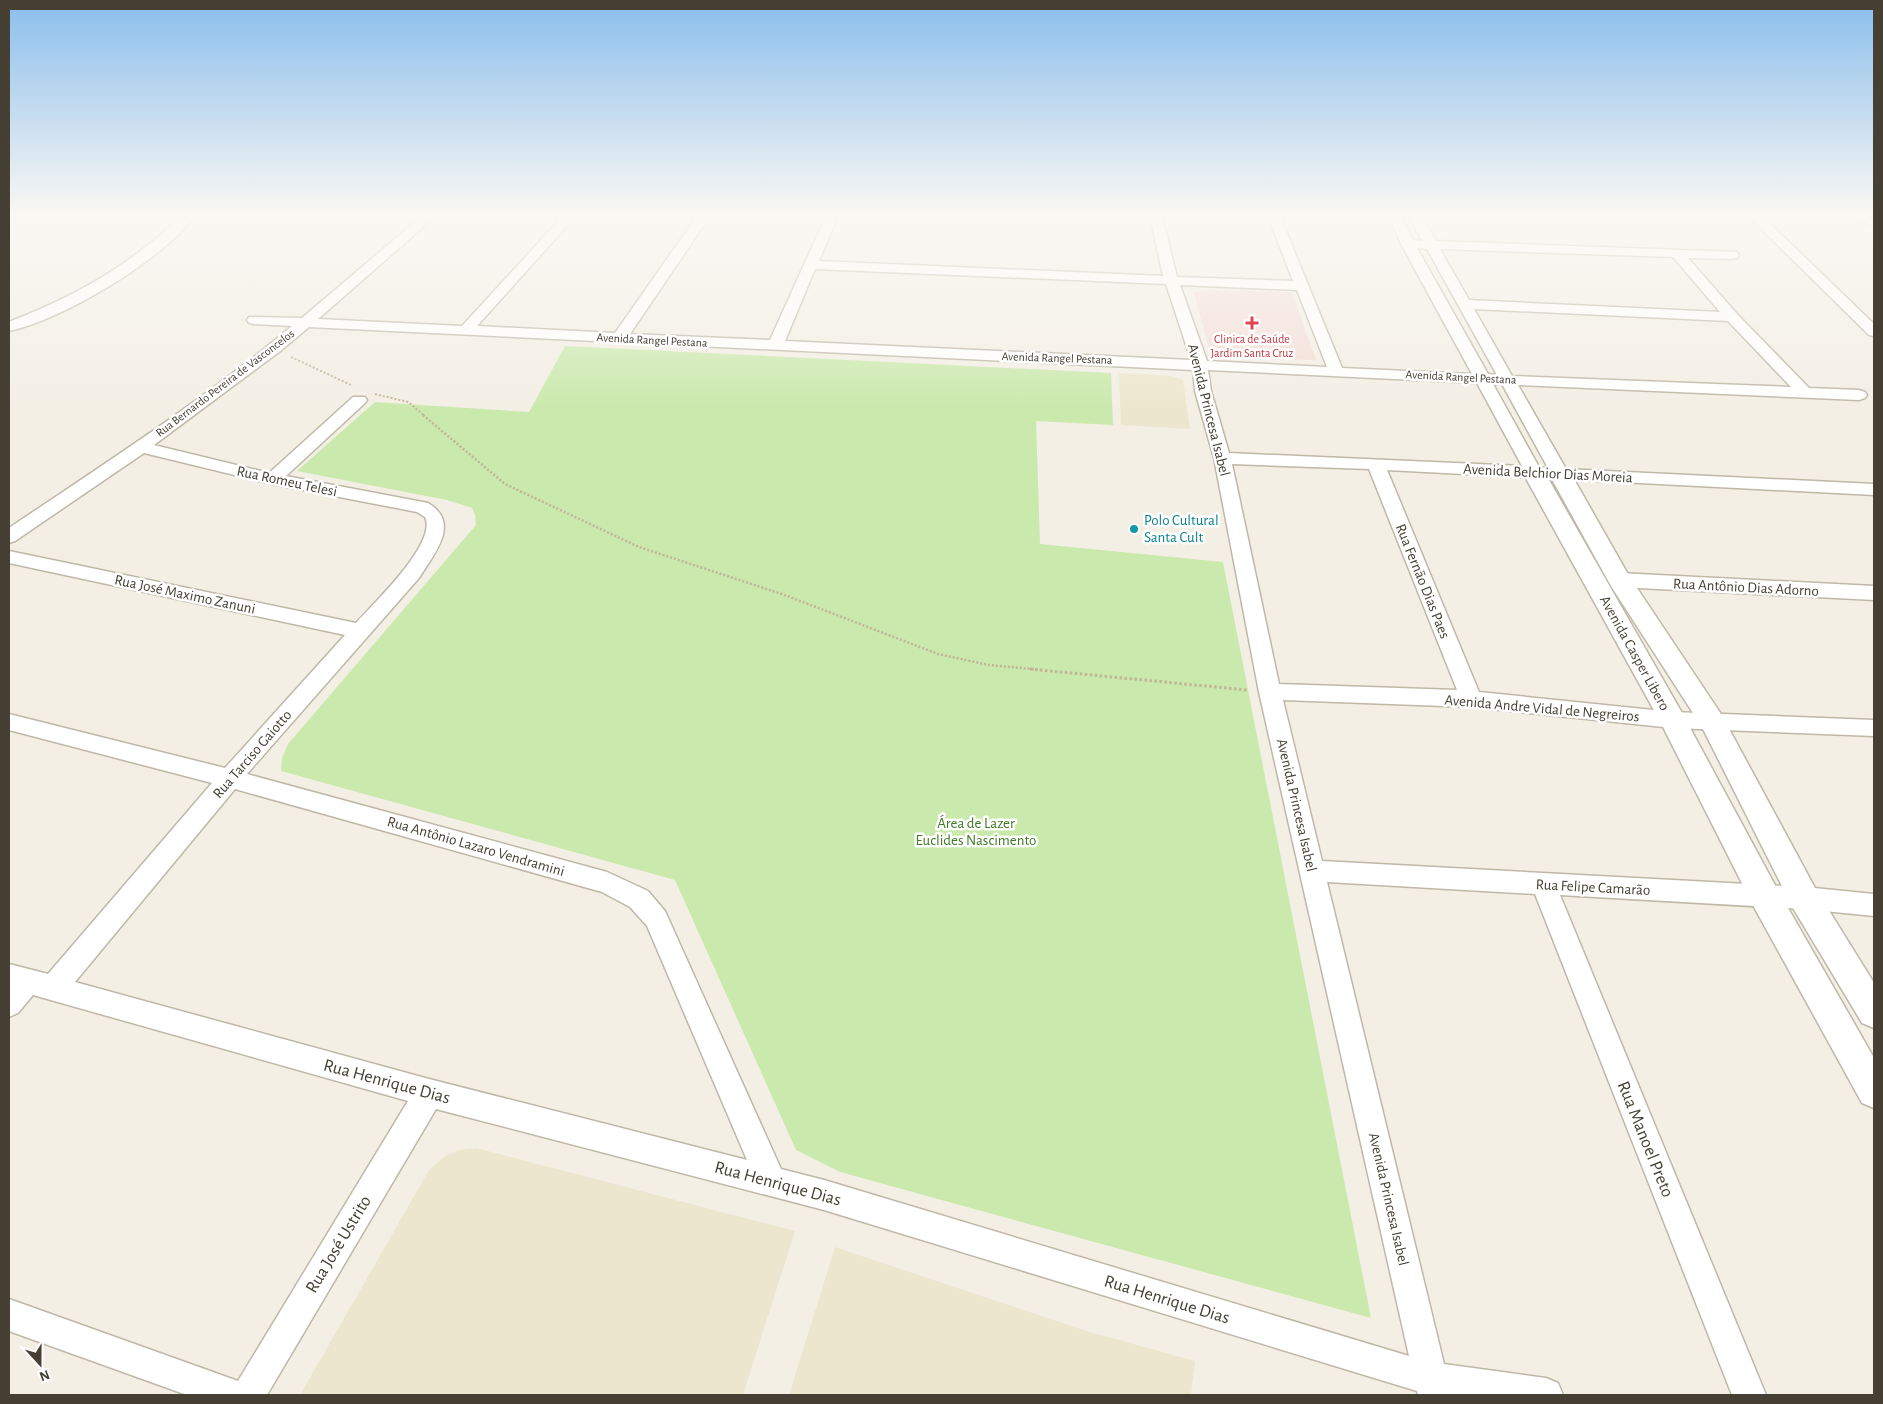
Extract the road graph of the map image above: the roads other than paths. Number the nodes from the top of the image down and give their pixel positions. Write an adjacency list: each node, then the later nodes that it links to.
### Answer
1 (107, 282): 17 (street)
2 (352, 282): 18 (street, Rua Bernardo Pereira de Vasconcelos)
3 (510, 282): 19 (street)
4 (658, 282): 21 (street)
5 (803, 282): 22 (street)
6 (1172, 282): 23 (street, Avenida Princesa Isabel)
7 (1204, 282): 13 (street)
8 (1300, 282): 13 (street)
9 (1429, 282): 25 (street, Avenida Casper Libero)
10 (1451, 282): 14 (street, Avenida Casper Libero)
11 (1702, 282): 15 (street)
12 (1822, 282): 20 (street)
13 (1302, 286): 24 (street)
14 (1463, 304): 15 (street); 26 (street, Avenida Casper Libero)
15 (1732, 317): 27 (street)
16 (254, 320): 18 (street, Avenida Rangel Pestana)
17 (12, 322)
18 (302, 323): 19 (street, Avenida Rangel Pestana); 30 (street, Rua Bernardo Pereira de Vasconcelos)
19 (465, 331): 21 (street, Avenida Rangel Pestana)
20 (1874, 332)
21 (619, 338): 22 (street, Avenida Rangel Pestana)
22 (775, 346): 23 (street, Avenida Rangel Pestana)
23 (1200, 364): 24 (street, Avenida Rangel Pestana); 31 (street, Avenida Princesa Isabel)
24 (1336, 371): 25 (street, Avenida Rangel Pestana)
25 (1484, 379): 26 (street, Avenida Rangel Pestana); 33 (street, Avenida Casper Libero)
26 (1506, 380): 27 (street, Avenida Rangel Pestana); 33 (street, Avenida Casper Libero)
27 (1804, 392): 29 (street, Avenida Rangel Pestana)
28 (364, 394): 34 (street)
29 (1859, 395)
30 (141, 446): 34 (street, Rua Romeu Telesi); 37 (street, Rua Bernardo Pereira de Vasconcelos)
31 (1222, 458): 32 (street, Avenida Belchior Dias Moreia); 42 (street, Avenida Princesa Isabel)
32 (1376, 464): 33 (street, Avenida Belchior Dias Moreia); 43 (street, Rua Fernão Dias Paes)
33 (1547, 473): 35 (street, Avenida Belchior Dias Moreia); 39 (street, Avenida Casper Libero); 44 (street, Avenida Casper Libero)
34 (272, 479): 36 (street, Rua Romeu Telesi)
35 (1874, 490)
36 (433, 514): 41 (street, Rua Tarciso Gaiotto)
37 (9, 537)
38 (9, 557): 41 (street, Rua José Maximo Zanuni)
39 (1619, 580): 40 (street, Rua Antônio Dias Adorno); 45 (street, Avenida Casper Libero)
40 (1874, 593)
41 (361, 631): 48 (street, Rua Tarciso Gaiotto)
42 (1270, 692): 43 (street, Avenida Andre Vidal de Negreiros); 49 (street, Avenida Princesa Isabel)
43 (1471, 699): 44 (street, Avenida Andre Vidal de Negreiros)
44 (1673, 720): 45 (street, Avenida Andre Vidal de Negreiros); 51 (street, Avenida Casper Libero)
45 (1712, 721): 47 (street, Avenida Andre Vidal de Negreiros); 52 (street, Avenida Casper Libero)
46 (9, 722): 48 (street, Rua Antônio Lazaro Vendramini)
47 (1874, 728)
48 (230, 778): 54 (street, Rua Tarciso Gaiotto); 59 (street, Rua Antônio Lazaro Vendramini)
49 (1312, 871): 50 (street, Rua Felipe Camarão); 61 (street, Avenida Princesa Isabel)
50 (1543, 884): 51 (street, Rua Felipe Camarão); 65 (street, Rua Manoel Preto)
51 (1765, 897): 52 (street, Rua Felipe Camarão); 57 (street, Avenida Casper Libero)
52 (1804, 898): 53 (street, Rua Felipe Camarão); 56 (street, Avenida Casper Libero)
53 (1874, 905)
54 (30, 982): 55 (street, Rua Tarciso Gaiotto); 58 (street, Rua Henrique Dias)
55 (9, 1004)
56 (1874, 1012)
57 (1874, 1091)
58 (429, 1093): 59 (street, Rua Henrique Dias); 63 (street, Rua José Ustrito)
59 (770, 1180): 61 (street, Rua Henrique Dias)
60 (9, 1315): 62 (street)
61 (1433, 1387): 64 (street, Rua Henrique Dias)
62 (232, 1395)
63 (248, 1395)
64 (1546, 1395)
65 (1748, 1395)

